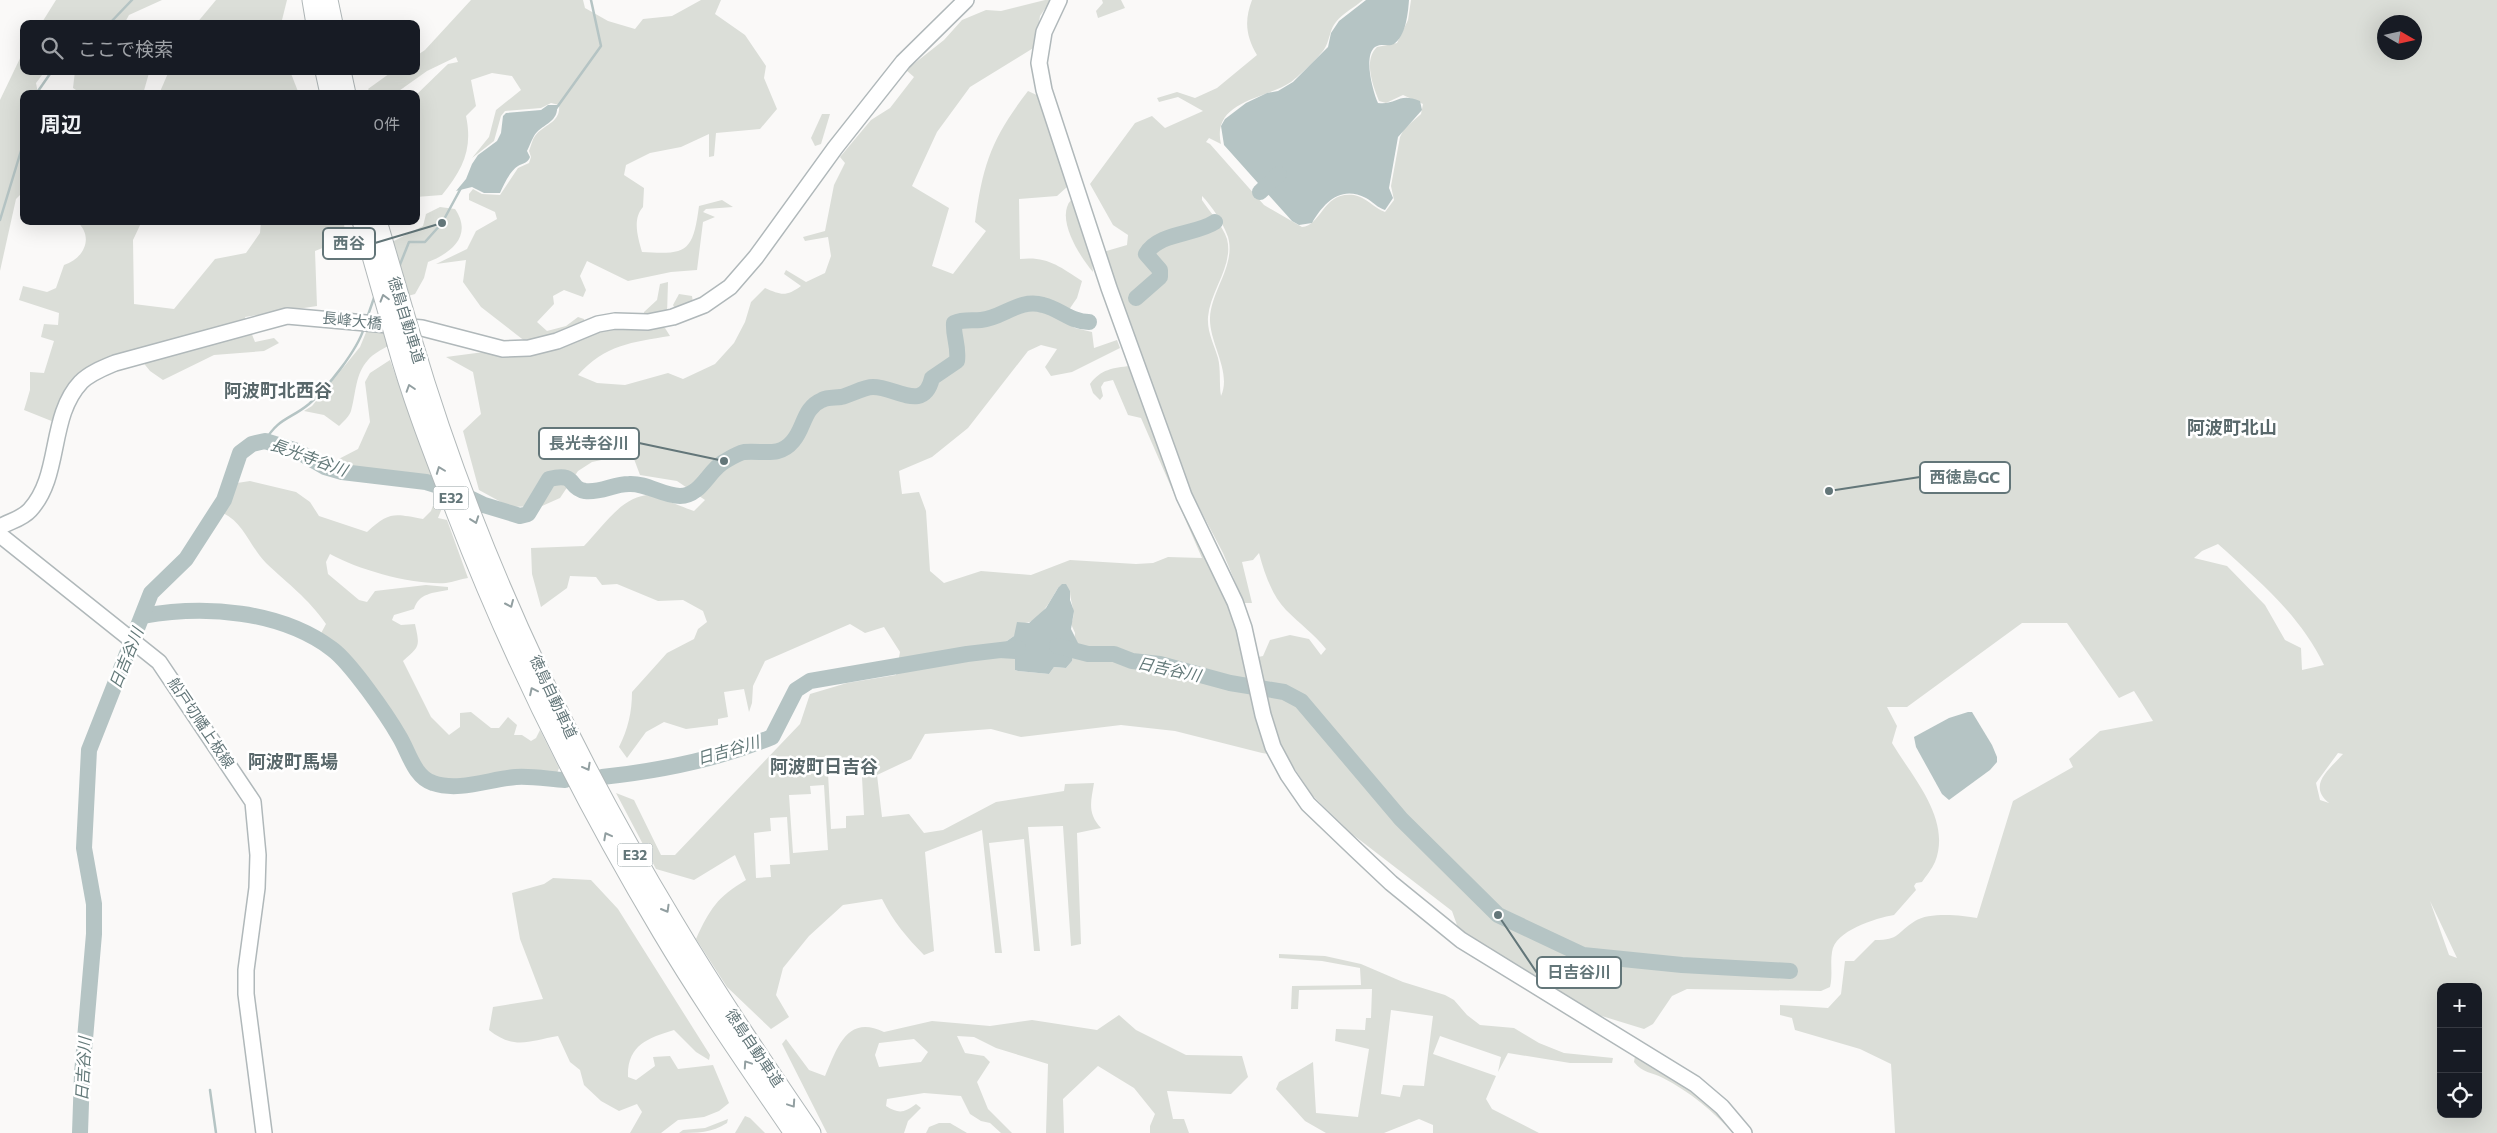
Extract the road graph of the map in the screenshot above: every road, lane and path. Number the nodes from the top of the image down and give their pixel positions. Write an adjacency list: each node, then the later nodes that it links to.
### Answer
1 (312, 0): 5 (highway)
2 (328, 0): 6 (highway)
3 (966, 0): 14 (street, 長峰大橋)
4 (1059, 0): 20 (street)
5 (315, 20)
6 (331, 20)
7 (327, 75): 9 (highway)
8 (342, 75): 10 (highway)
9 (329, 90)
10 (345, 90)
11 (363, 225): 13 (highway, 徳島自動車道 / E32, one-way to 11, bridge)
12 (377, 225): 13 (highway, 徳島自動車道 / E32, bridge)
13 (405, 342): 16 (highway, 徳島自動車道 / E32)
14 (0, 527)
15 (0, 534): 17 (street, 船戸切幡上板線)
16 (483, 562): 18 (highway, 徳島自動車道 / E32, one-way to 16); 19 (highway, 徳島自動車道 / E32, one-way to 19)
17 (264, 1133)
18 (794, 1133)
19 (811, 1133)
20 (1744, 1133)

